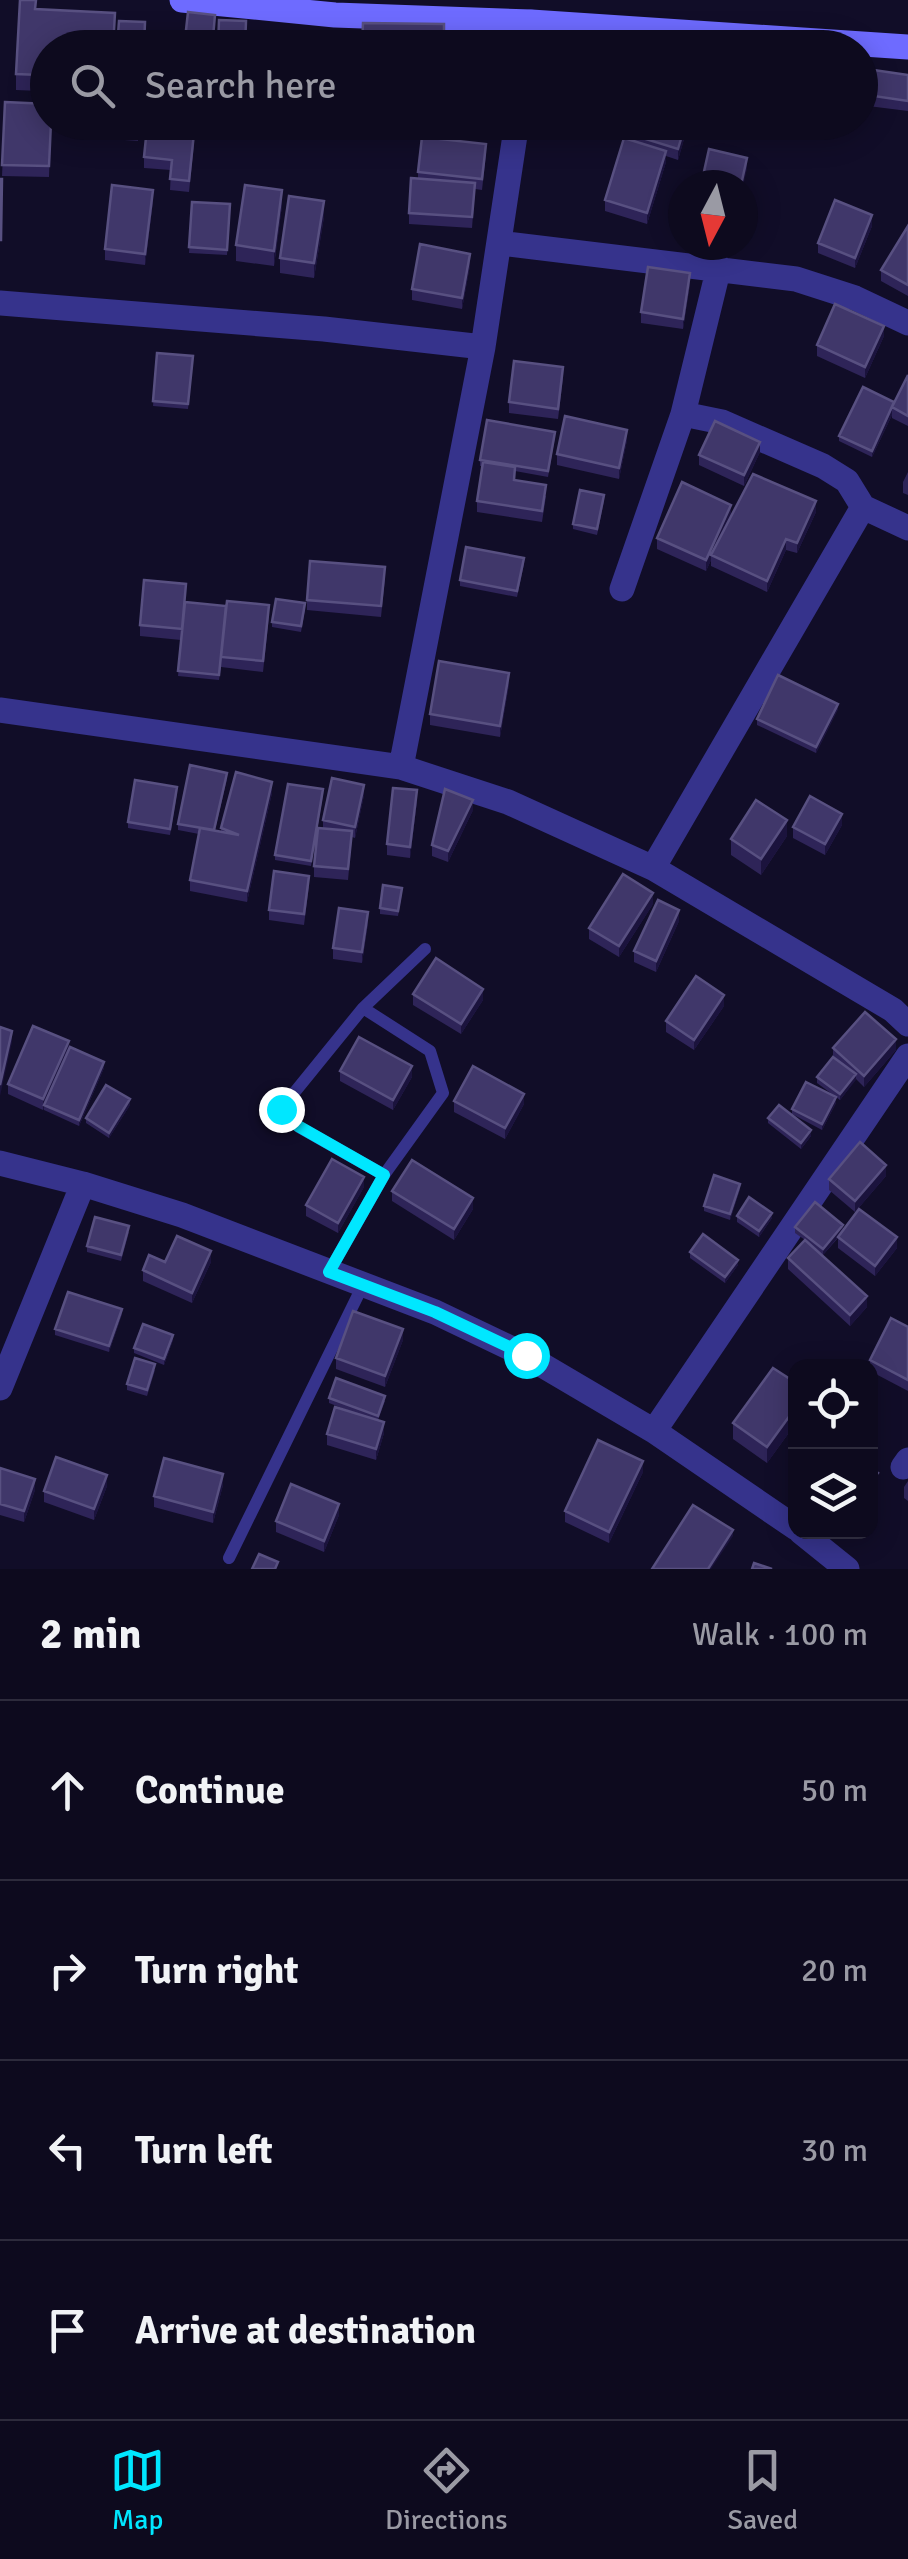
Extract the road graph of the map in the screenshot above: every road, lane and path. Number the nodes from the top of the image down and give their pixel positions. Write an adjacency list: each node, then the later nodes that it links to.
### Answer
1 (182, 0): 2 (street)
2 (216, 2): 3 (street)
3 (335, 7): 4 (street)
4 (494, 30)
5 (878, 47): 6 (street)
6 (908, 48)
7 (514, 140): 8 (street)
8 (500, 243): 9 (street); 12 (street)
9 (719, 268): 11 (street); 13 (street)
10 (0, 304): 12 (street)
11 (908, 323)
12 (483, 347): 18 (street)
13 (683, 414): 14 (street); 16 (street)
14 (864, 506): 15 (street); 19 (street)
15 (908, 528)
16 (622, 589)
17 (0, 710): 18 (street)
18 (401, 767): 19 (street)
19 (653, 868): 22 (street)
20 (425, 949): 21 (lane)
21 (364, 1008): 25 (lane); 25 (lane)
22 (908, 1024)
23 (908, 1056): 30 (street)
24 (0, 1162): 26 (street)
25 (384, 1175): 27 (lane)
26 (83, 1184): 27 (street); 29 (street)
27 (329, 1272): 28 (street)
28 (364, 1283): 30 (street); 33 (lane)
29 (0, 1388)
30 (654, 1432): 31 (street)
31 (788, 1523)
32 (810, 1539): 34 (street)
33 (229, 1558)
34 (848, 1569)

